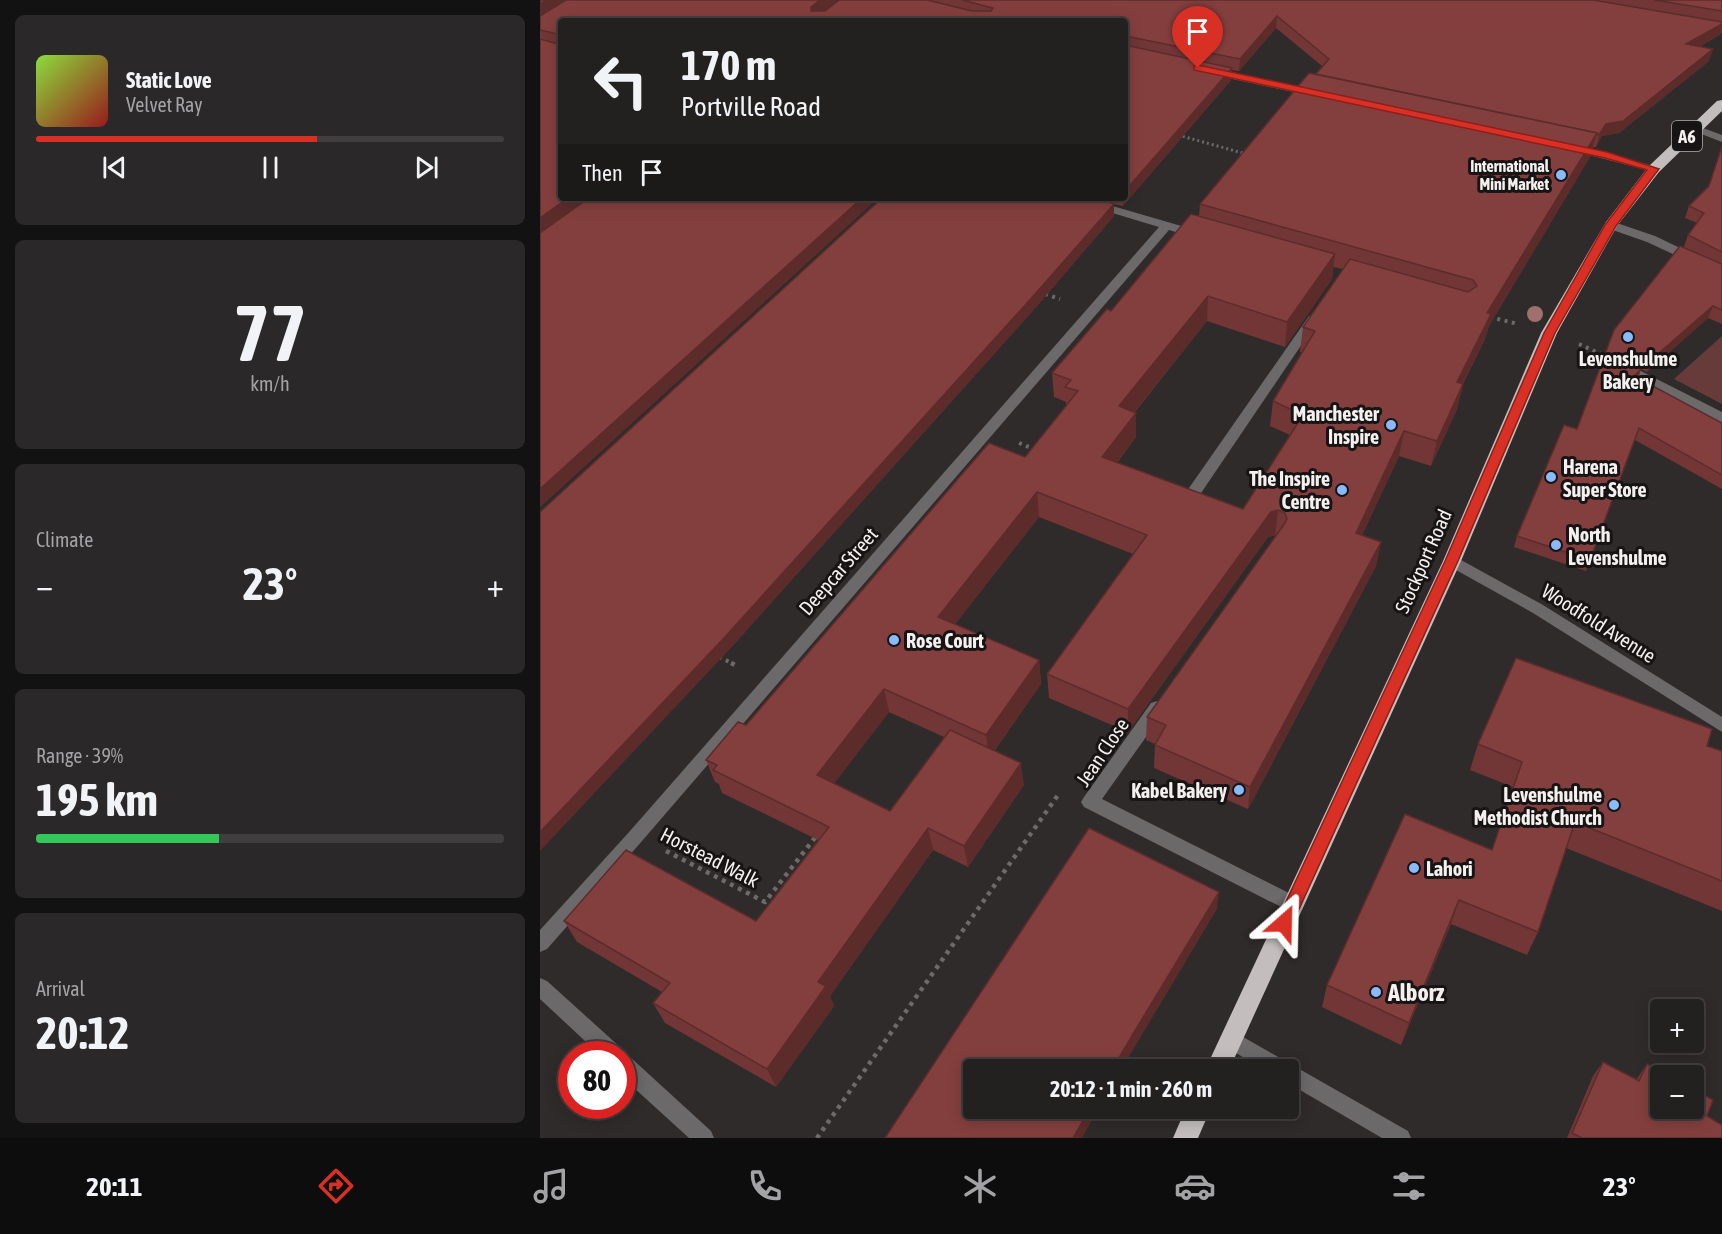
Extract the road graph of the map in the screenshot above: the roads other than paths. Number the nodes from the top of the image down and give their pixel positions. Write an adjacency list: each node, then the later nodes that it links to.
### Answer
1 (1199, 69): 2 (street)
2 (1328, 97)
3 (1722, 104): 4 (highway, Stockport Road / A6)
4 (1695, 128): 5 (street); 7 (highway, Stockport Road / A6)
5 (1722, 139)
6 (1561, 146): 7 (street)
7 (1654, 169): 10 (highway, Stockport Road / A6)
8 (1082, 201): 9 (street)
9 (1166, 225): 11 (street); 21 (street, Deepcar Street)
10 (1611, 225): 12 (street); 17 (highway, Stockport Road / A6)
11 (1210, 238)
12 (1722, 273)
13 (1318, 311): 16 (street)
14 (1629, 369): 15 (street)
15 (1722, 418)
16 (1194, 492)
17 (1452, 561): 19 (street, Woodfold Avenue); 20 (highway, Stockport Road / A6)
18 (1166, 696): 20 (street, Jean Close)
19 (1722, 725)
20 (1293, 904): 23 (highway, Stockport Road / A6)
21 (540, 943)
22 (540, 987): 24 (street)
23 (1231, 1039): 25 (highway, Stockport Road / A6); 26 (street)
24 (600, 1041)
25 (1222, 1059)
26 (1265, 1059)
27 (636, 1076): 30 (street)
28 (1299, 1078): 32 (street)
29 (1194, 1119): 31 (highway)
30 (704, 1138)
31 (1185, 1138)
32 (1401, 1138)

